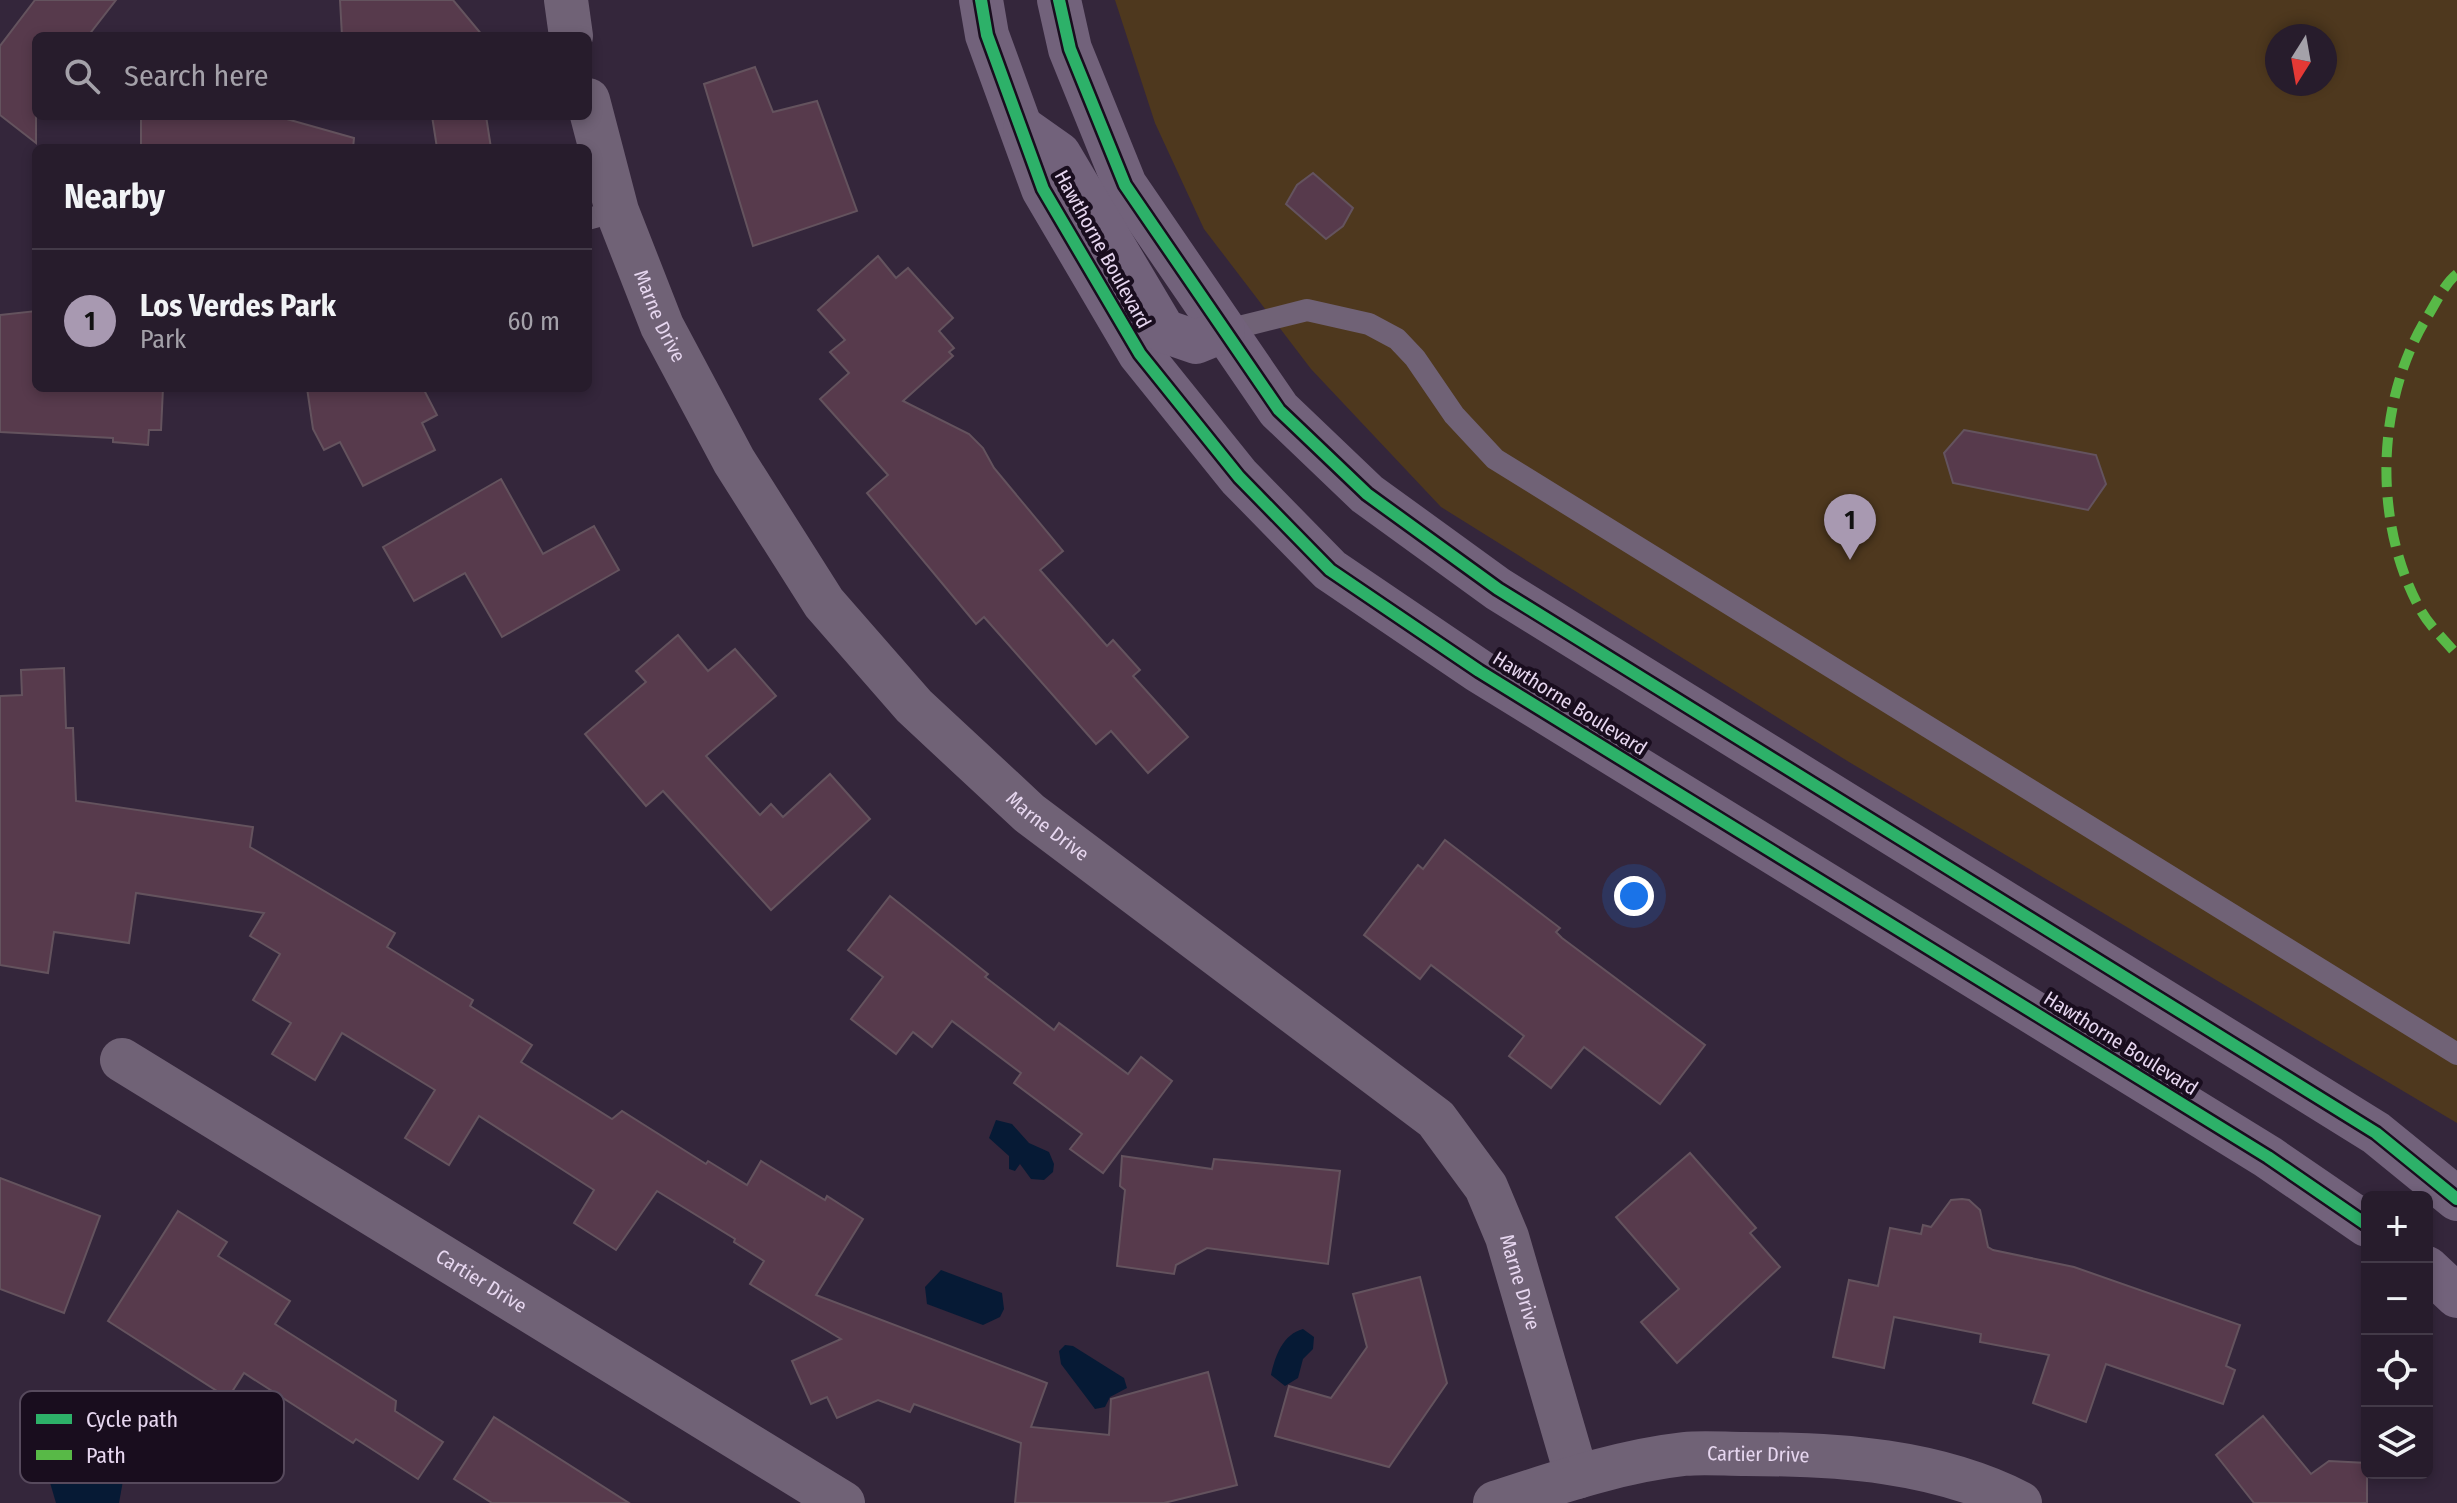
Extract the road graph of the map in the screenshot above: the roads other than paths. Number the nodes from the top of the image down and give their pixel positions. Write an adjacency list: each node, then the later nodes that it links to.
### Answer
1 (566, 0): 4 (street)
2 (981, 0): 6 (main road, Hawthorne Boulevard)
3 (1059, 0): 8 (main road)
4 (570, 32)
5 (591, 120): 7 (street, Marne Drive)
6 (1020, 126): 8 (main road); 12 (main road, Hawthorne Boulevard)
7 (603, 215): 15 (street, Marne Drive)
8 (1223, 331): 9 (lane); 11 (main road)
9 (2457, 1054)
10 (122, 1060): 16 (street, Cartier Drive)
11 (2457, 1199)
12 (2361, 1221)
13 (2433, 1274): 14 (main road)
14 (2457, 1296)
15 (1577, 1477): 17 (street, Cartier Drive); 18 (street, Cartier Drive)
16 (843, 1503)
17 (1495, 1503)
18 (2020, 1503)

